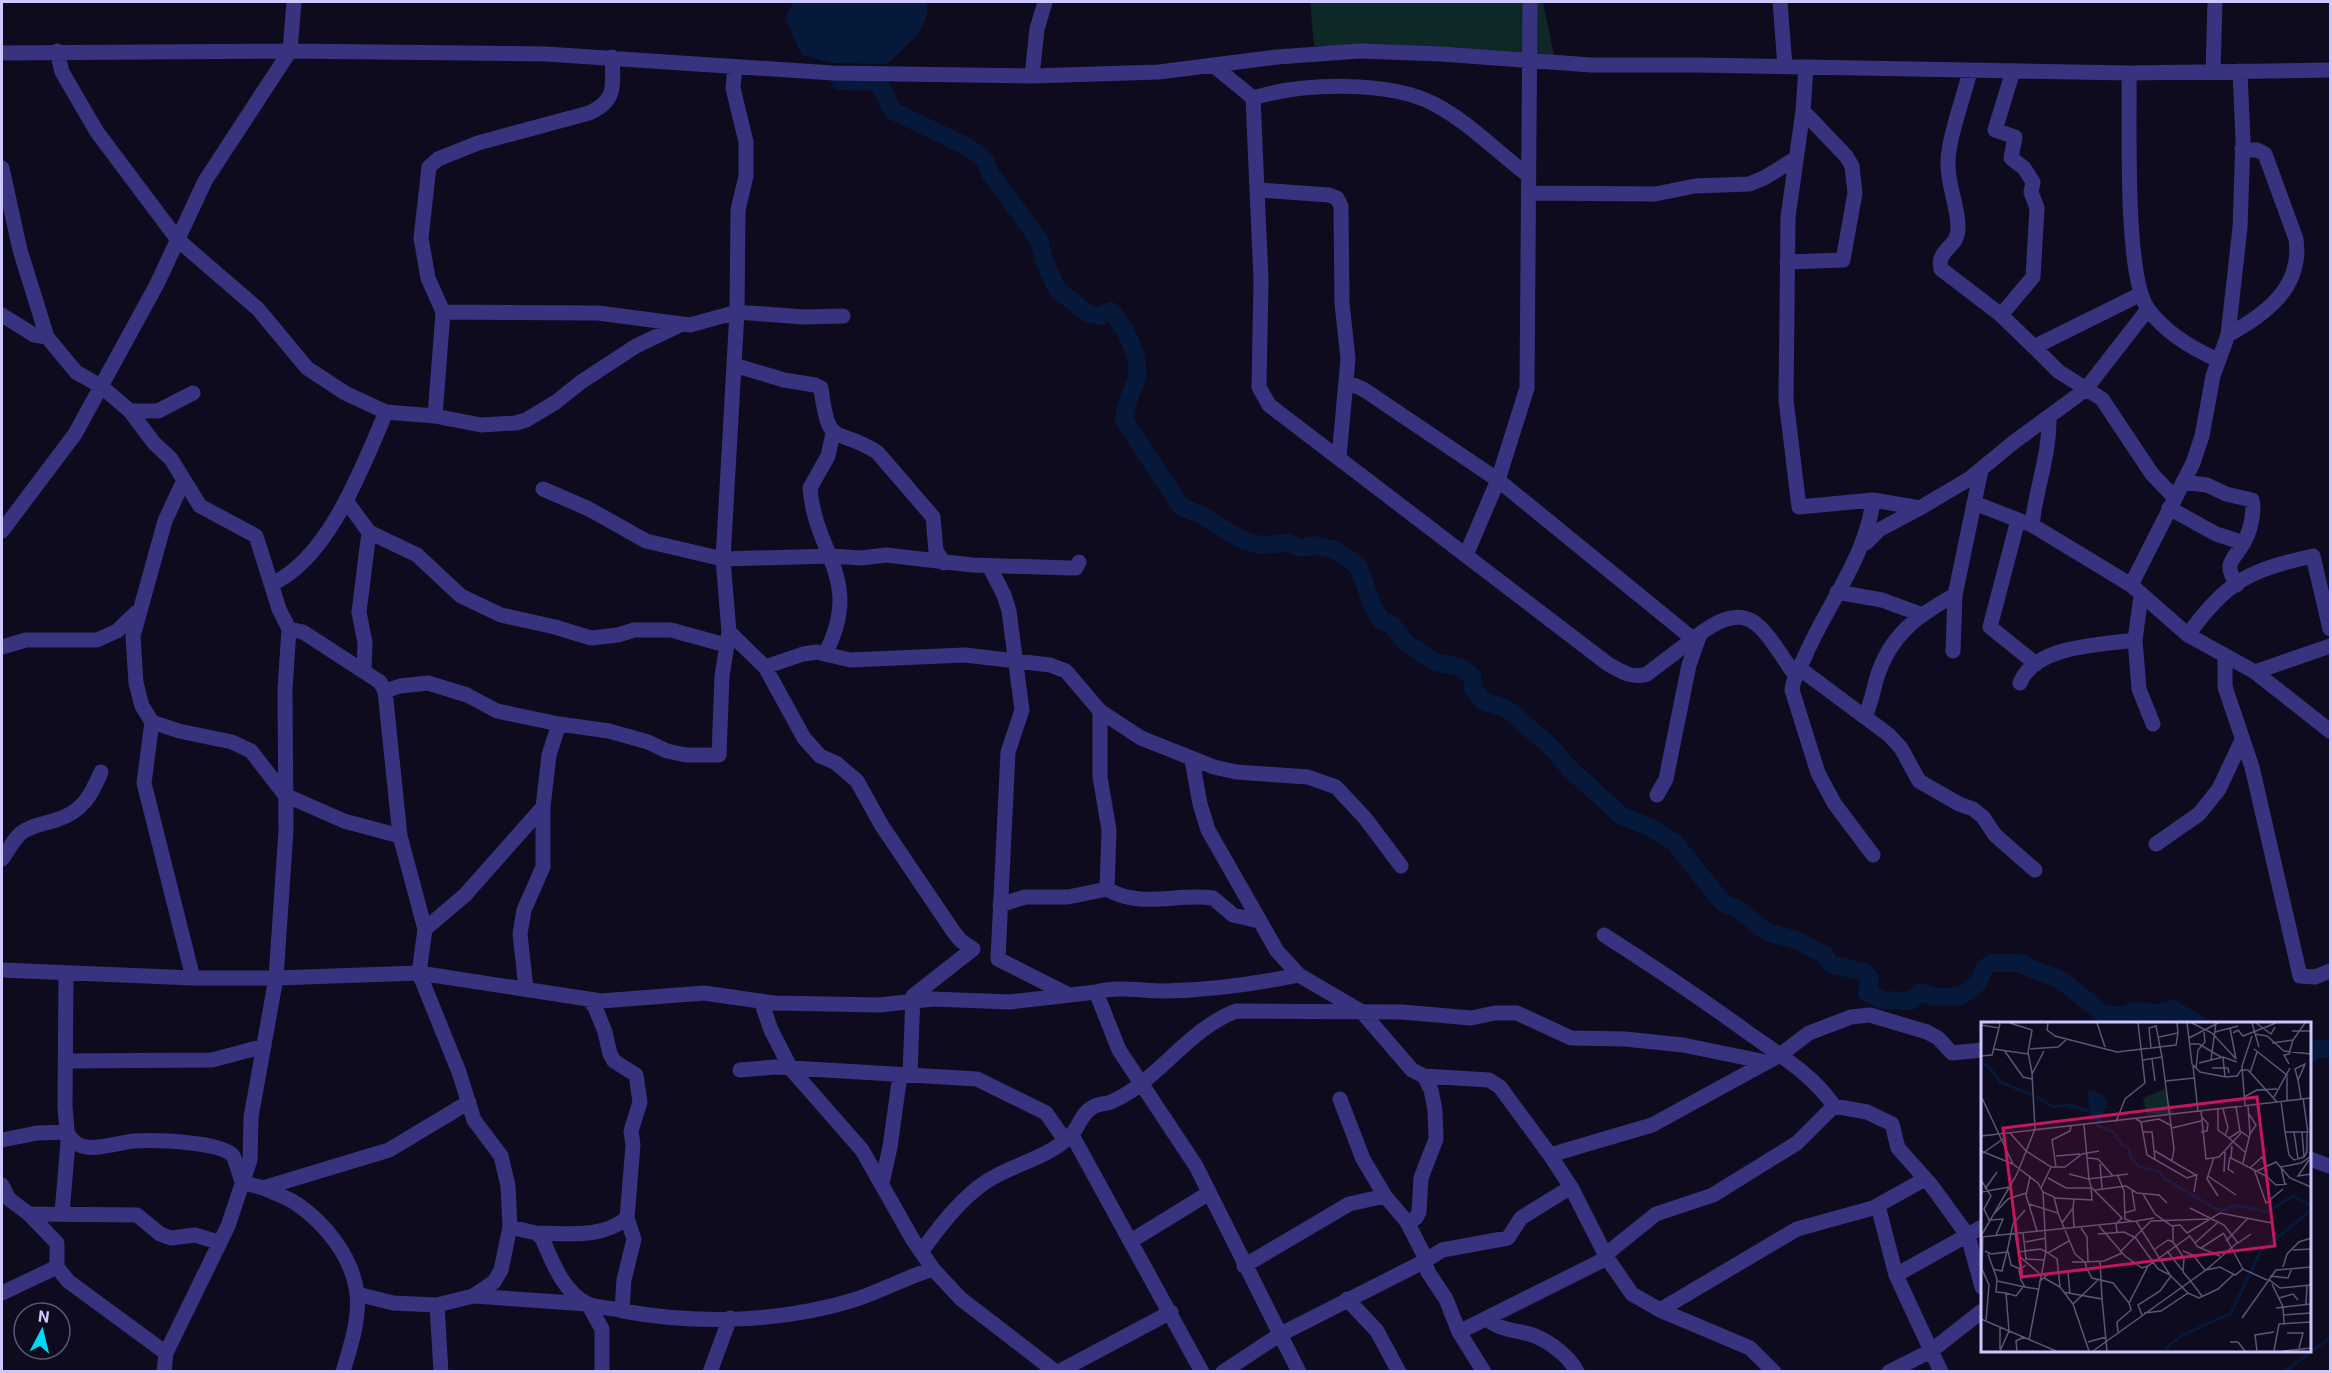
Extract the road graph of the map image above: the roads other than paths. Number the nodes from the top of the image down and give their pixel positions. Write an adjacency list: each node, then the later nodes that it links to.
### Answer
1 (294, 2): 7 (street)
2 (1044, 2): 21 (street)
3 (1530, 2): 10 (street)
4 (1780, 2): 12 (street)
5 (2215, 2): 19 (street)
6 (57, 51): 7 (street); 8 (street); 30 (street)
7 (290, 51): 9 (street); 30 (street)
8 (2, 53)
9 (612, 57): 14 (street); 34 (street)
10 (1530, 62): 11 (street); 12 (street); 27 (street)
11 (1213, 65): 21 (street); 22 (street)
12 (1785, 66): 13 (street)
13 (1806, 66): 16 (street); 23 (street)
14 (735, 67): 21 (street); 35 (street)
15 (2331, 70): 18 (street)
16 (1970, 71): 17 (street); 37 (street)
17 (2013, 71): 20 (street); 37 (street)
18 (2240, 71): 19 (street); 24 (street)
19 (2213, 72): 20 (street)
20 (2129, 73): 32 (street)
21 (1032, 76)
22 (1253, 98): 27 (street); 28 (street)
23 (1803, 111): 25 (street); 31 (street)
24 (2241, 149): 40 (street); 40 (street)
25 (1796, 159): 29 (street); 31 (street)
26 (2, 168): 41 (street)
27 (1529, 176): 29 (street)
28 (1259, 190): 45 (street); 54 (street)
29 (1529, 193): 57 (street)
30 (178, 240): 46 (street); 50 (street)
31 (1787, 262): 60 (street)
32 (2141, 294): 33 (street); 42 (street)
33 (2148, 309): 43 (street); 47 (street)
34 (443, 312): 39 (street); 51 (street)
35 (737, 312): 38 (street); 39 (street); 44 (street)
36 (2, 315): 41 (street)
37 (2001, 315): 42 (street)
38 (843, 316)
39 (682, 324): 51 (street)
40 (2228, 334): 43 (street)
41 (46, 337): 46 (street)
42 (2034, 347): 47 (street)
43 (2218, 360): 58 (street)
44 (734, 365): 53 (street); 72 (street)
45 (1346, 382): 54 (street); 57 (street)
46 (102, 387): 49 (street); 66 (street)
47 (2085, 390): 52 (street); 63 (street)
48 (192, 393): 49 (street)
49 (130, 411): 56 (street)
50 (386, 412): 51 (street); 61 (street)
51 (435, 416)
52 (2049, 417): 55 (street); 65 (street)
53 (833, 434): 71 (street); 74 (street)
54 (1339, 457): 70 (street)
55 (1982, 470): 62 (street); 64 (street)
56 (184, 480): 76 (street); 81 (street)
57 (1498, 480): 70 (street); 86 (street)
58 (2183, 482): 63 (street); 68 (street)
59 (543, 489): 72 (street)
60 (1873, 500): 64 (street); 69 (street)
61 (346, 502): 67 (street); 76 (street)
62 (1974, 503): 65 (street); 80 (street)
63 (2172, 503): 68 (street); 78 (street)
64 (1920, 508): 69 (street)
65 (2025, 523): 78 (street); 95 (street)
66 (2, 531)
67 (369, 531): 87 (street); 97 (street)
68 (2244, 543): 77 (street)
69 (1862, 547): 79 (street)
70 (1466, 555): 86 (street)
71 (832, 556): 72 (street); 74 (street); 92 (street)
72 (723, 559): 87 (street)
73 (1079, 562): 75 (street)
74 (944, 563): 75 (street)
75 (989, 566): 94 (street)
76 (271, 584): 83 (street)
77 (2236, 585): 84 (street); 85 (street)
78 (2136, 591): 85 (street); 88 (street)
79 (1837, 592): 82 (street); 98 (street)
80 (1955, 595): 82 (street); 91 (street)
81 (137, 612): 90 (street); 104 (street)
82 (1920, 614): 103 (street)
83 (289, 629): 97 (street); 111 (street)
84 (2331, 629)
85 (2188, 635): 93 (street)
86 (1697, 636): 98 (street); 112 (street)
87 (727, 640): 96 (street); 105 (street)
88 (2135, 640): 95 (street); 106 (street)
89 (2331, 646): 99 (street)
90 (2, 647)
91 (1953, 651)
92 (825, 654): 94 (street); 96 (street)
93 (2225, 656): 99 (street); 108 (street)
94 (1014, 662): 102 (street); 121 (street)
95 (2037, 664): 100 (street)
96 (765, 667): 125 (street)
97 (364, 671): 101 (street)
98 (1797, 671): 103 (street); 116 (street)
99 (2254, 672): 107 (street)
100 (2020, 683)
101 (385, 691): 105 (street); 114 (street)
102 (1100, 711): 109 (street); 120 (street)
103 (1865, 717): 119 (street)
104 (152, 722): 111 (street); 132 (street)
105 (559, 724): 113 (street)
106 (2152, 724)
107 (2331, 731)
108 (2242, 740): 115 (street); 128 (street)
109 (1192, 760): 118 (street); 122 (street)
110 (101, 772): 117 (street)
111 (285, 795): 114 (street); 133 (street)
112 (1657, 795)
113 (543, 807): 123 (street); 134 (street)
114 (400, 836): 123 (street)
115 (2156, 844)
116 (1873, 855)
117 (2, 859)
118 (1401, 866)
119 (2035, 870)
120 (1107, 889): 121 (street); 122 (street)
121 (1000, 905): 126 (street)
122 (1259, 921): 131 (street)
123 (425, 929): 130 (street)
124 (1604, 935): 143 (street)
125 (973, 949): 126 (street); 139 (street)
126 (998, 959): 136 (street)
127 (2, 970): 129 (street)
128 (2331, 971)
129 (66, 973): 132 (street); 144 (street)
130 (419, 973): 133 (street); 134 (street); 151 (street)
131 (1299, 975): 135 (street); 140 (street)
132 (193, 978): 133 (street)
133 (276, 978): 141 (street)
134 (526, 989): 137 (street)
135 (1096, 992): 136 (street); 149 (street)
136 (1067, 994): 139 (street)
137 (588, 999): 138 (street); 170 (street)
138 (761, 1001): 139 (street); 145 (street)
139 (913, 1002): 147 (street)
140 (1362, 1012): 143 (street); 148 (street); 149 (street)
141 (264, 1046): 144 (street); 160 (street)
142 (1981, 1050): 143 (street)
143 (1773, 1059): 152 (street); 156 (street)
144 (66, 1061): 153 (street)
145 (791, 1069): 146 (street); 147 (street); 161 (street)
146 (740, 1070)
147 (905, 1074): 154 (street); 161 (street)
148 (1424, 1076): 156 (street); 171 (street)
149 (1140, 1085): 154 (street); 165 (street)
150 (1340, 1099): 166 (street)
151 (469, 1102): 164 (street); 172 (street)
152 (1834, 1106): 159 (street); 179 (street)
153 (67, 1132): 155 (street); 160 (street); 169 (street)
154 (1069, 1137): 176 (street); 178 (street)
155 (2, 1140)
156 (1550, 1155): 163 (street)
157 (2311, 1160): 158 (street)
158 (2329, 1166)
159 (1925, 1179): 167 (street); 175 (street)
160 (242, 1182): 164 (street); 177 (street)
161 (882, 1183): 178 (street)
162 (2, 1185): 168 (street)
163 (1571, 1187): 179 (street); 180 (street)
164 (263, 1188): 187 (street)
165 (1209, 1193): 176 (street); 181 (street)
166 (1385, 1196): 171 (street); 181 (street)
167 (1878, 1206): 184 (street); 193 (street)
168 (29, 1214): 169 (street); 182 (street)
169 (62, 1214): 177 (street)
170 (627, 1218): 174 (street); 192 (street)
171 (1407, 1222): 180 (street)
172 (510, 1227): 174 (street); 188 (street)
173 (1981, 1228): 175 (street)
174 (536, 1233): 190 (street)
175 (1968, 1236): 184 (street); 185 (street)
176 (1131, 1241): 194 (street)
177 (218, 1242): 201 (street)
178 (921, 1252): 183 (street)
179 (1606, 1256): 193 (street); 197 (street)
180 (1425, 1261): 189 (street); 198 (street)
181 (1244, 1266): 199 (street)
182 (57, 1267): 186 (street); 201 (street)
183 (933, 1269): 196 (street); 207 (street)
184 (1896, 1275): 200 (street)
185 (1981, 1280)
186 (2, 1293)
187 (357, 1294): 191 (street); 203 (street)
188 (473, 1296): 190 (street); 191 (street)
189 (1347, 1299): 199 (street); 211 (street)
190 (588, 1304): 192 (street); 205 (street)
191 (437, 1305): 204 (street)
192 (622, 1310): 196 (street)
193 (1660, 1310): 214 (street)
194 (1171, 1312): 207 (street); 208 (street)
195 (1981, 1313): 200 (street)
196 (730, 1318): 206 (street)
197 (1487, 1318): 198 (street); 213 (street)
198 (1459, 1332): 212 (street)
199 (1279, 1335): 209 (street); 210 (street)
200 (1931, 1351): 215 (street); 216 (street)
201 (166, 1353): 202 (street)
202 (164, 1371)
203 (343, 1371)
204 (441, 1371)
205 (602, 1371)
206 (710, 1371)
207 (1057, 1371)
208 (1202, 1371)
209 (1223, 1371)
210 (1299, 1371)
211 (1399, 1371)
212 (1484, 1371)
213 (1577, 1371)
214 (1774, 1371)
215 (1889, 1371)
216 (1941, 1371)

